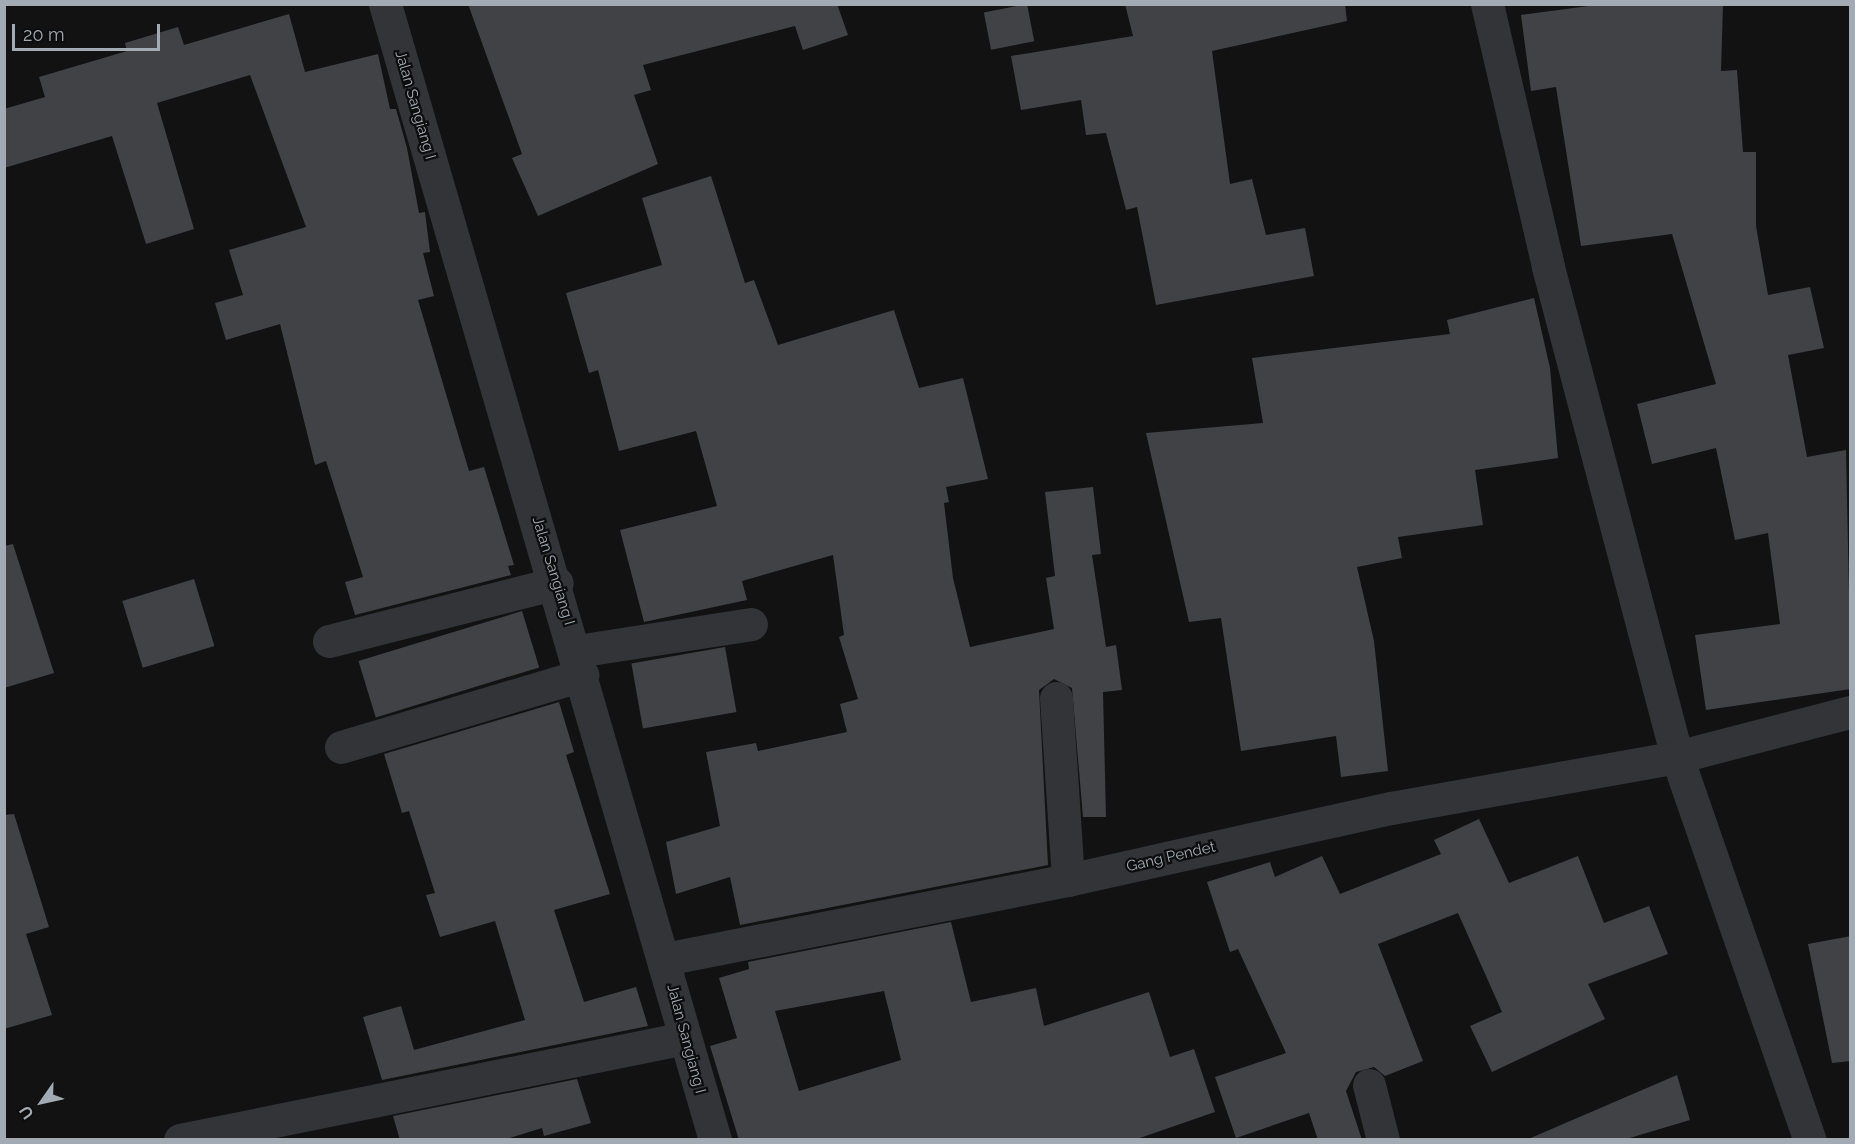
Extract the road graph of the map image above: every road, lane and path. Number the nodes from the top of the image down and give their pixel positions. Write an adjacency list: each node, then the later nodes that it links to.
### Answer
1 (385, 4): 3 (street, Jalan Sangiang I)
2 (1487, 4): 10 (street)
3 (556, 584): 5 (street); 6 (street, Jalan Sangiang I)
4 (751, 624): 6 (street)
5 (329, 641)
6 (580, 663): 9 (street); 12 (street, Jalan Sangiang I)
7 (1056, 698): 11 (street)
8 (1851, 712): 10 (street, Gang Pendet)
9 (341, 747)
10 (1677, 757): 11 (street, Gang Pendet); 18 (street)
11 (1068, 880): 12 (street, Gang Pendet)
12 (665, 959): 13 (street, Jalan Sangiang I)
13 (685, 1038): 15 (street); 16 (street, Jalan Sangiang I)
14 (1369, 1084): 17 (street)
15 (180, 1140)
16 (715, 1140)
17 (1383, 1140)
18 (1810, 1140)

